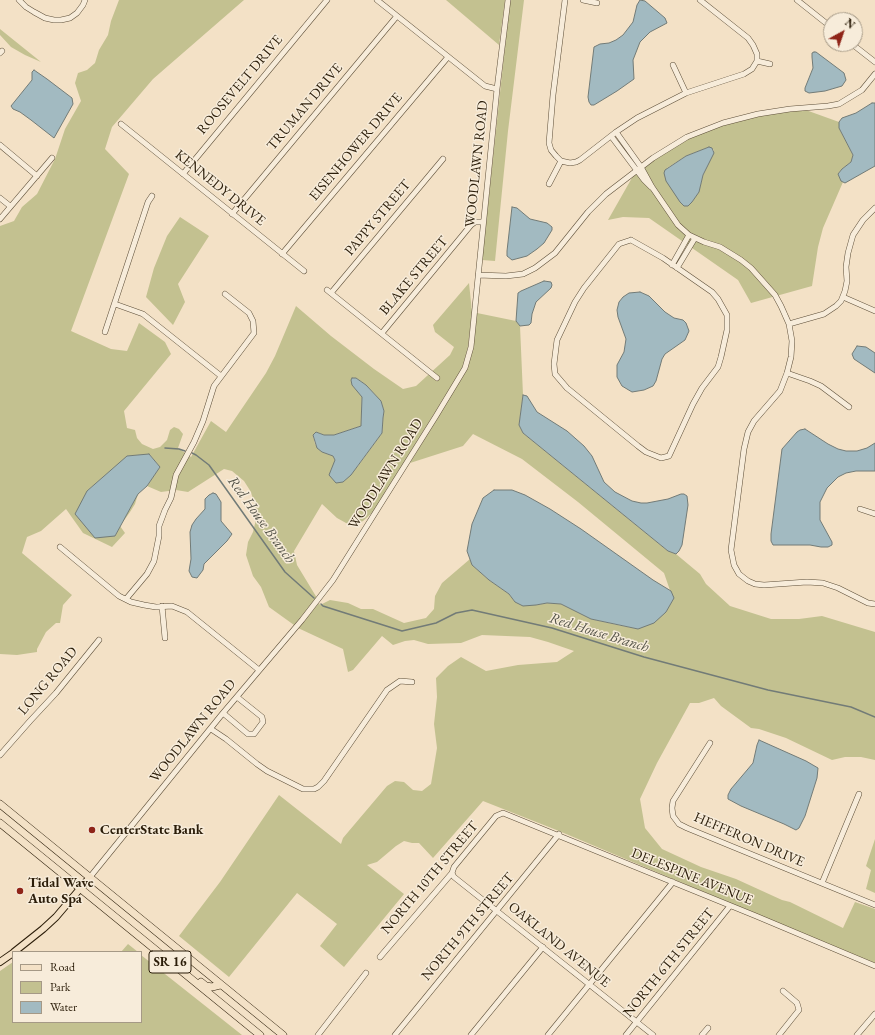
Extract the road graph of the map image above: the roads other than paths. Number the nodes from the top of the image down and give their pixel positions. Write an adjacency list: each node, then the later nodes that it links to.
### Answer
1 (19, 0): 2 (street)
2 (85, 0)
3 (327, 0): 30 (street, ROOSEVELT DRIVE)
4 (377, 0): 11 (street)
5 (508, 0): 20 (street, WOODLAWN ROAD)
6 (565, 0): 28 (street)
7 (583, 0): 10 (street)
8 (700, 0): 15 (street)
9 (797, 0): 12 (street)
10 (597, 3)
11 (397, 16): 14 (street); 37 (street, TRUMAN DRIVE)
12 (823, 21)
13 (862, 52): 16 (street)
14 (448, 57): 20 (street); 42 (street, EISENHOWER DRIVE)
15 (757, 61): 17 (street); 21 (street)
16 (875, 62)
17 (770, 64)
18 (673, 65): 21 (street)
19 (875, 74): 29 (street)
20 (497, 89): 39 (street, WOODLAWN ROAD)
21 (686, 93): 23 (street)
22 (121, 124): 30 (street, KENNEDY DRIVE)
23 (616, 132): 24 (street); 29 (street)
24 (612, 136): 28 (street); 29 (street)
25 (0, 145): 31 (street)
26 (52, 158): 31 (street)
27 (443, 159): 53 (street, PAPPY STREET)
28 (561, 161): 32 (street)
29 (639, 168): 40 (street); 46 (street)
30 (183, 174): 37 (street, KENNEDY DRIVE)
31 (37, 176): 35 (street)
32 (549, 184)
33 (152, 196): 49 (street)
34 (0, 198): 35 (street)
35 (10, 206): 38 (street)
36 (875, 208): 48 (street)
37 (232, 214): 42 (street, KENNEDY DRIVE)
38 (0, 219)
39 (483, 222): 46 (street, WOODLAWN ROAD); 53 (street, BLAKE STREET)
40 (689, 235): 41 (street); 43 (street)
41 (695, 238): 44 (street); 51 (street)
42 (282, 254): 45 (street, KENNEDY DRIVE)
43 (672, 265): 44 (street); 44 (street)
44 (677, 268)
45 (304, 271)
46 (478, 276): 66 (street, WOODLAWN ROAD)
47 (224, 294): 55 (street)
48 (843, 296): 50 (street); 51 (street)
49 (115, 304): 52 (street); 55 (street)
50 (875, 311)
51 (789, 324): 54 (street)
52 (105, 332)
53 (382, 333): 56 (street)
54 (787, 373): 57 (street); 62 (street)
55 (220, 376): 61 (street)
56 (437, 378)
57 (850, 407)
58 (860, 509): 59 (street)
59 (875, 514)
60 (60, 547): 61 (street)
61 (126, 599): 63 (street)
62 (875, 604)
63 (162, 606): 64 (street); 66 (street)
64 (165, 638)
65 (98, 640): 72 (street, LONG ROAD)
66 (259, 670): 68 (street, WOODLAWN ROAD)
67 (412, 682): 70 (street)
68 (237, 697): 69 (street, WOODLAWN ROAD); 69 (street)
69 (223, 713): 70 (street, WOODLAWN ROAD)
70 (211, 729): 79 (street, WOODLAWN ROAD)
71 (710, 743): 81 (street, HEFFERON DRIVE)
72 (0, 755)
73 (859, 794): 81 (street)
74 (0, 804): 79 (highway, SR 16)
75 (499, 814): 77 (street, DELESPINE AVENUE); 78 (street, NORTH 10TH STREET)
76 (0, 823): 82 (highway, SR 16)
77 (559, 834): 80 (street, DELESPINE AVENUE); 85 (street, NORTH 9TH STREET)
78 (452, 873): 85 (street, OAKLAND AVENUE); 90 (street, NORTH 10TH STREET)
79 (90, 877): 82 (main road); 95 (highway, SR 16)
80 (673, 882): 84 (street, DELESPINE AVENUE); 94 (street)
81 (822, 883): 83 (street, HEFFERON DRIVE)
82 (81, 889): 86 (highway, SR 16); 88 (main road)
83 (875, 905)
84 (730, 906): 92 (street, DELESPINE AVENUE); 98 (street, NORTH 6TH STREET)
85 (497, 910): 87 (street, OAKLAND AVENUE); 103 (street, NORTH 9TH STREET)
86 (129, 928): 95 (highway); 100 (highway, SR 16)
87 (543, 947): 94 (street, OAKLAND AVENUE); 104 (street)
88 (14, 951)
89 (12, 953): 91 (main road)
90 (380, 957)
91 (0, 962)
92 (875, 966)
93 (366, 973): 102 (street)
94 (590, 984): 98 (street, OAKLAND AVENUE); 105 (street)
95 (220, 985): 101 (highway, SR 16)
96 (783, 991): 109 (street)
97 (875, 1014): 110 (street)
98 (637, 1023): 106 (street, NORTH 6TH STREET); 107 (street, OAKLAND AVENUE)
99 (708, 1028): 108 (street)
100 (260, 1035)
101 (283, 1035)
102 (318, 1035)
103 (395, 1035)
104 (472, 1035)
105 (548, 1035)
106 (626, 1035)
107 (653, 1035)
108 (702, 1035)
109 (779, 1035)
110 (857, 1035)

